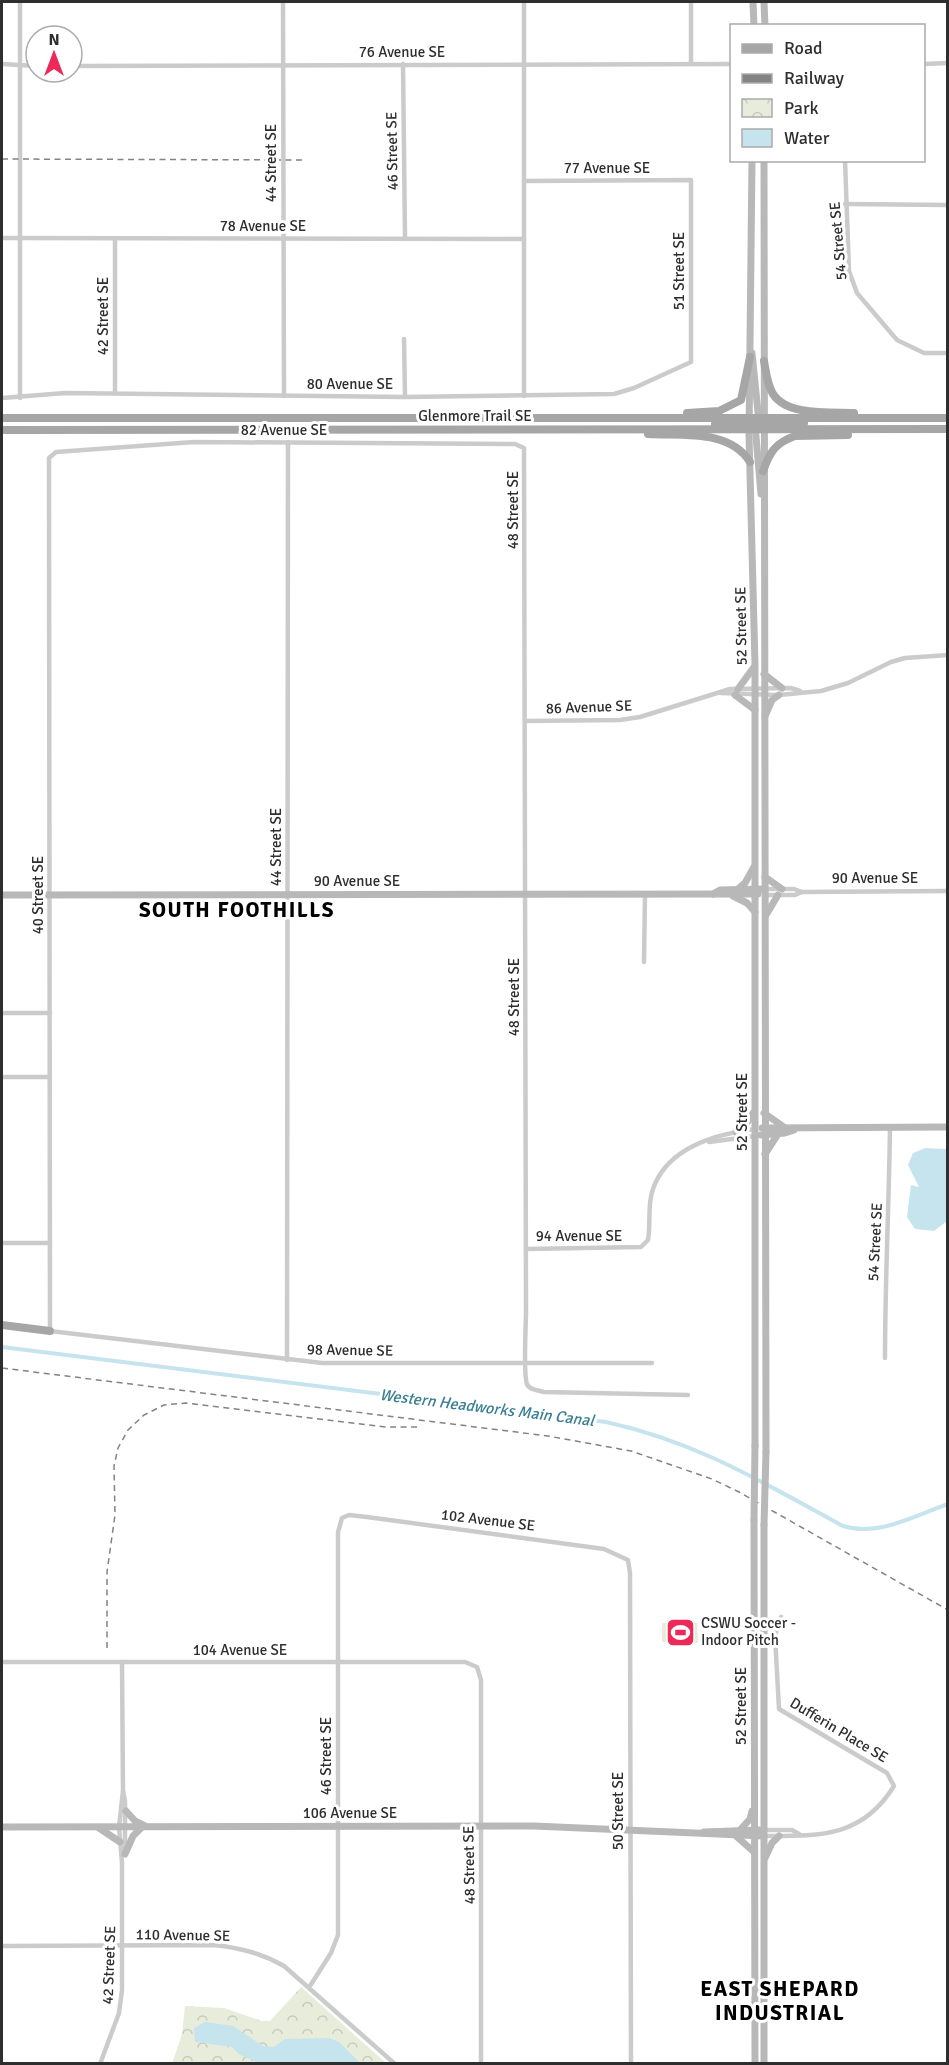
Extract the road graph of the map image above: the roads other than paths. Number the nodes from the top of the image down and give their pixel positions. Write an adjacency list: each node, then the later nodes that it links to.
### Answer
1 (20, 2): 17 (street)
2 (283, 2): 16 (street, 44 Street SE)
3 (524, 2): 9 (street)
4 (691, 2): 13 (street)
5 (753, 2): 7 (main road)
6 (765, 2): 8 (main road)
7 (753, 24)
8 (765, 24)
9 (524, 63): 12 (street, 76 Avenue SE); 13 (street, 76 Avenue SE); 24 (street)
10 (948, 63): 15 (street)
11 (2, 64): 17 (street)
12 (403, 64): 16 (street, 76 Avenue SE); 31 (street, 46 Street SE)
13 (691, 64): 14 (street, 76 Avenue SE)
14 (730, 64)
15 (925, 64)
16 (283, 65): 19 (street, 76 Avenue SE); 30 (street, 44 Street SE)
17 (20, 66): 18 (street); 28 (street)
18 (24, 66)
19 (84, 66)
20 (752, 162): 34 (main road, 52 Street SE)
21 (764, 162): 37 (main road, 52 Street SE)
22 (845, 162): 25 (street, 54 Street SE)
23 (691, 180): 24 (street, 77 Avenue SE); 38 (street, 51 Street SE)
24 (524, 181): 32 (street)
25 (845, 204): 26 (street); 35 (street, 54 Street SE)
26 (948, 205)
27 (2, 238): 28 (street, 78 Avenue SE)
28 (20, 238): 29 (street, 78 Avenue SE); 44 (street)
29 (116, 238): 30 (street, 78 Avenue SE); 39 (street, 42 Street SE)
30 (283, 238): 31 (street, 78 Avenue SE); 40 (street, 44 Street SE)
31 (405, 238): 32 (street, 78 Avenue SE)
32 (524, 239): 41 (street)
33 (404, 339): 42 (street)
34 (750, 345): 36 (main road, 52 Street SE); 49 (main road)
35 (948, 353)
36 (750, 357): 46 (main road); 49 (main road, 52 Street SE)
37 (764, 361): 47 (main road); 49 (main road, 52 Street SE)
38 (691, 362): 41 (street, 80 Avenue SE)
39 (115, 393): 40 (street, 80 Avenue SE); 44 (street, 80 Avenue SE)
40 (284, 396): 42 (street, 80 Avenue SE)
41 (524, 396): 42 (street, 80 Avenue SE)
42 (405, 397)
43 (2, 398): 44 (street, 80 Avenue SE)
44 (20, 398)
45 (2, 418): 46 (main road, Glenmore Trail SE)
46 (616, 418): 49 (main road, Glenmore Trail SE)
47 (885, 418): 48 (main road, Glenmore Trail SE); 49 (main road, Glenmore Trail SE)
48 (948, 418)
49 (756, 424): 50 (main road, Glenmore Trail SE); 53 (main road, Glenmore Trail SE); 57 (main road, 52 Street SE); 58 (main road, 52 Street SE); 59 (main road)
50 (913, 429): 51 (main road, Glenmore Trail SE); 58 (main road)
51 (948, 429)
52 (2, 430): 53 (main road, Glenmore Trail SE)
53 (595, 430): 57 (main road)
54 (288, 442): 55 (street, 82 Avenue SE); 56 (street, 82 Avenue SE); 77 (street, 44 Street SE)
55 (522, 446): 69 (street, 48 Street SE)
56 (49, 459): 82 (street, 40 Street SE)
57 (750, 462): 61 (main road, 52 Street SE)
58 (763, 471): 59 (main road, 52 Street SE)
59 (763, 503): 62 (main road, 52 Street SE)
60 (948, 655): 66 (street, 86 Avenue SE)
61 (755, 665): 63 (main road); 64 (main road, 52 Street SE)
62 (764, 674): 65 (main road, 52 Street SE); 66 (main road)
63 (737, 692): 64 (street, 86 Avenue SE); 67 (main road); 69 (street, 86 Avenue SE)
64 (755, 692): 65 (street, 86 Avenue SE); 67 (main road, 52 Street SE)
65 (764, 692): 66 (street, 86 Avenue SE); 68 (main road, 52 Street SE)
66 (780, 692): 68 (main road)
67 (755, 710): 70 (main road, 52 Street SE)
68 (764, 719): 71 (main road, 52 Street SE)
69 (526, 721): 78 (street, 48 Street SE)
70 (756, 862): 72 (main road); 74 (main road, 52 Street SE)
71 (765, 877): 75 (main road, 52 Street SE); 76 (main road)
72 (738, 889): 74 (main road, 90 Avenue SE); 80 (main road, 90 Avenue SE)
73 (948, 891): 76 (street, 90 Avenue SE)
74 (755, 892): 75 (main road, 90 Avenue SE); 83 (main road, 90 Avenue SE); 84 (main road, 52 Street SE)
75 (765, 892): 76 (street, 90 Avenue SE); 85 (main road, 52 Street SE)
76 (780, 892): 85 (main road)
77 (288, 894): 78 (main road, 90 Avenue SE); 82 (main road, 90 Avenue SE); 109 (street, 44 Street SE)
78 (526, 894): 79 (main road, 90 Avenue SE); 105 (street, 48 Street SE)
79 (645, 894): 80 (main road, 90 Avenue SE); 86 (street)
80 (713, 894): 83 (main road, 90 Avenue SE)
81 (2, 895): 82 (main road, 90 Avenue SE)
82 (50, 895): 88 (street, 40 Street SE)
83 (730, 895): 84 (main road)
84 (755, 912): 91 (main road, 52 Street SE)
85 (765, 918): 92 (main road, 52 Street SE)
86 (644, 962)
87 (2, 1013): 88 (street)
88 (50, 1013): 90 (street, 40 Street SE)
89 (2, 1077): 90 (street)
90 (50, 1077): 104 (street, 40 Street SE)
91 (755, 1109): 97 (main road); 98 (main road, 52 Street SE)
92 (764, 1113): 93 (main road); 99 (main road, 52 Street SE)
93 (784, 1127): 96 (main road, 94 Avenue SE); 99 (main road, 94 Avenue SE)
94 (890, 1127): 95 (main road, 94 Avenue SE); 96 (main road, 94 Avenue SE); 108 (street, 54 Street SE)
95 (948, 1127)
96 (794, 1130): 100 (main road, 94 Avenue SE)
97 (736, 1132): 98 (street, 94 Avenue SE); 101 (street, 94 Avenue SE)
98 (755, 1132): 99 (main road, 94 Avenue SE); 101 (street, 94 Avenue SE); 121 (main road, 52 Street SE, bridge)
99 (764, 1132): 100 (main road, 94 Avenue SE); 102 (main road, 52 Street SE)
100 (778, 1134): 102 (main road)
101 (704, 1142): 105 (street, 94 Avenue SE)
102 (764, 1156): 132 (main road, 52 Street SE, bridge)
103 (2, 1243): 104 (street)
104 (50, 1243): 107 (street, 40 Street SE)
105 (526, 1249): 110 (street, 48 Street SE)
106 (2, 1325): 107 (main road)
107 (50, 1331): 109 (street, 98 Avenue SE)
108 (885, 1358)
109 (287, 1360): 110 (street, 98 Avenue SE)
110 (526, 1363): 111 (street, 98 Avenue SE); 112 (street, 48 Street SE)
111 (652, 1363)
112 (688, 1395)
113 (342, 1518): 114 (street, 102 Avenue SE); 118 (street, 46 Street SE)
114 (628, 1560): 129 (street, 50 Street SE)
115 (781, 1617): 133 (street, Dufferin Place SE)
116 (2, 1662): 117 (street, 104 Avenue SE)
117 (122, 1662): 118 (street, 104 Avenue SE); 120 (street, 42 Street SE)
118 (338, 1662): 119 (street, 104 Avenue SE); 128 (street, 46 Street SE)
119 (477, 1667): 123 (street, 48 Street SE)
120 (123, 1791): 122 (street, 42 Street SE); 126 (street, 42 Street SE)
121 (754, 1806): 130 (main road); 131 (main road, 52 Street SE)
122 (126, 1811): 126 (street, 42 Street SE); 127 (main road)
123 (480, 1826): 128 (main road, 106 Avenue SE); 129 (main road, 106 Avenue SE); 147 (street, 48 Street SE)
124 (2, 1827): 125 (main road, 106 Avenue SE)
125 (96, 1827): 126 (main road, 106 Avenue SE); 135 (main road)
126 (122, 1827): 127 (main road, 106 Avenue SE); 135 (street, 42 Street SE); 137 (street, 42 Street SE)
127 (145, 1827): 128 (main road, 106 Avenue SE); 137 (main road)
128 (338, 1827): 142 (street, 46 Street SE)
129 (630, 1831): 130 (main road, 106 Avenue SE); 148 (street, 50 Street SE)
130 (737, 1833): 131 (main road, 106 Avenue SE); 136 (main road)
131 (754, 1833): 132 (main road, 106 Avenue SE); 136 (main road, 52 Street SE)
132 (764, 1833): 133 (street, Dufferin Place SE); 134 (street, Dufferin Place SE); 138 (main road, 52 Street SE)
133 (799, 1834): 134 (street, Dufferin Place SE)
134 (779, 1836): 138 (main road)
135 (120, 1842): 139 (street, 42 Street SE)
136 (754, 1852): 143 (main road, 52 Street SE)
137 (126, 1854): 139 (street, 42 Street SE)
138 (764, 1860): 144 (main road, 52 Street SE)
139 (122, 1863): 141 (street, 42 Street SE)
140 (2, 1946): 141 (street, 110 Avenue SE)
141 (122, 1946): 142 (street, 110 Avenue SE); 145 (street, 42 Street SE)
142 (310, 1986): 146 (street, 110 Avenue SE)
143 (754, 2063)
144 (765, 2063)
145 (100, 2064)
146 (395, 2064)
147 (481, 2064)
148 (631, 2064)

